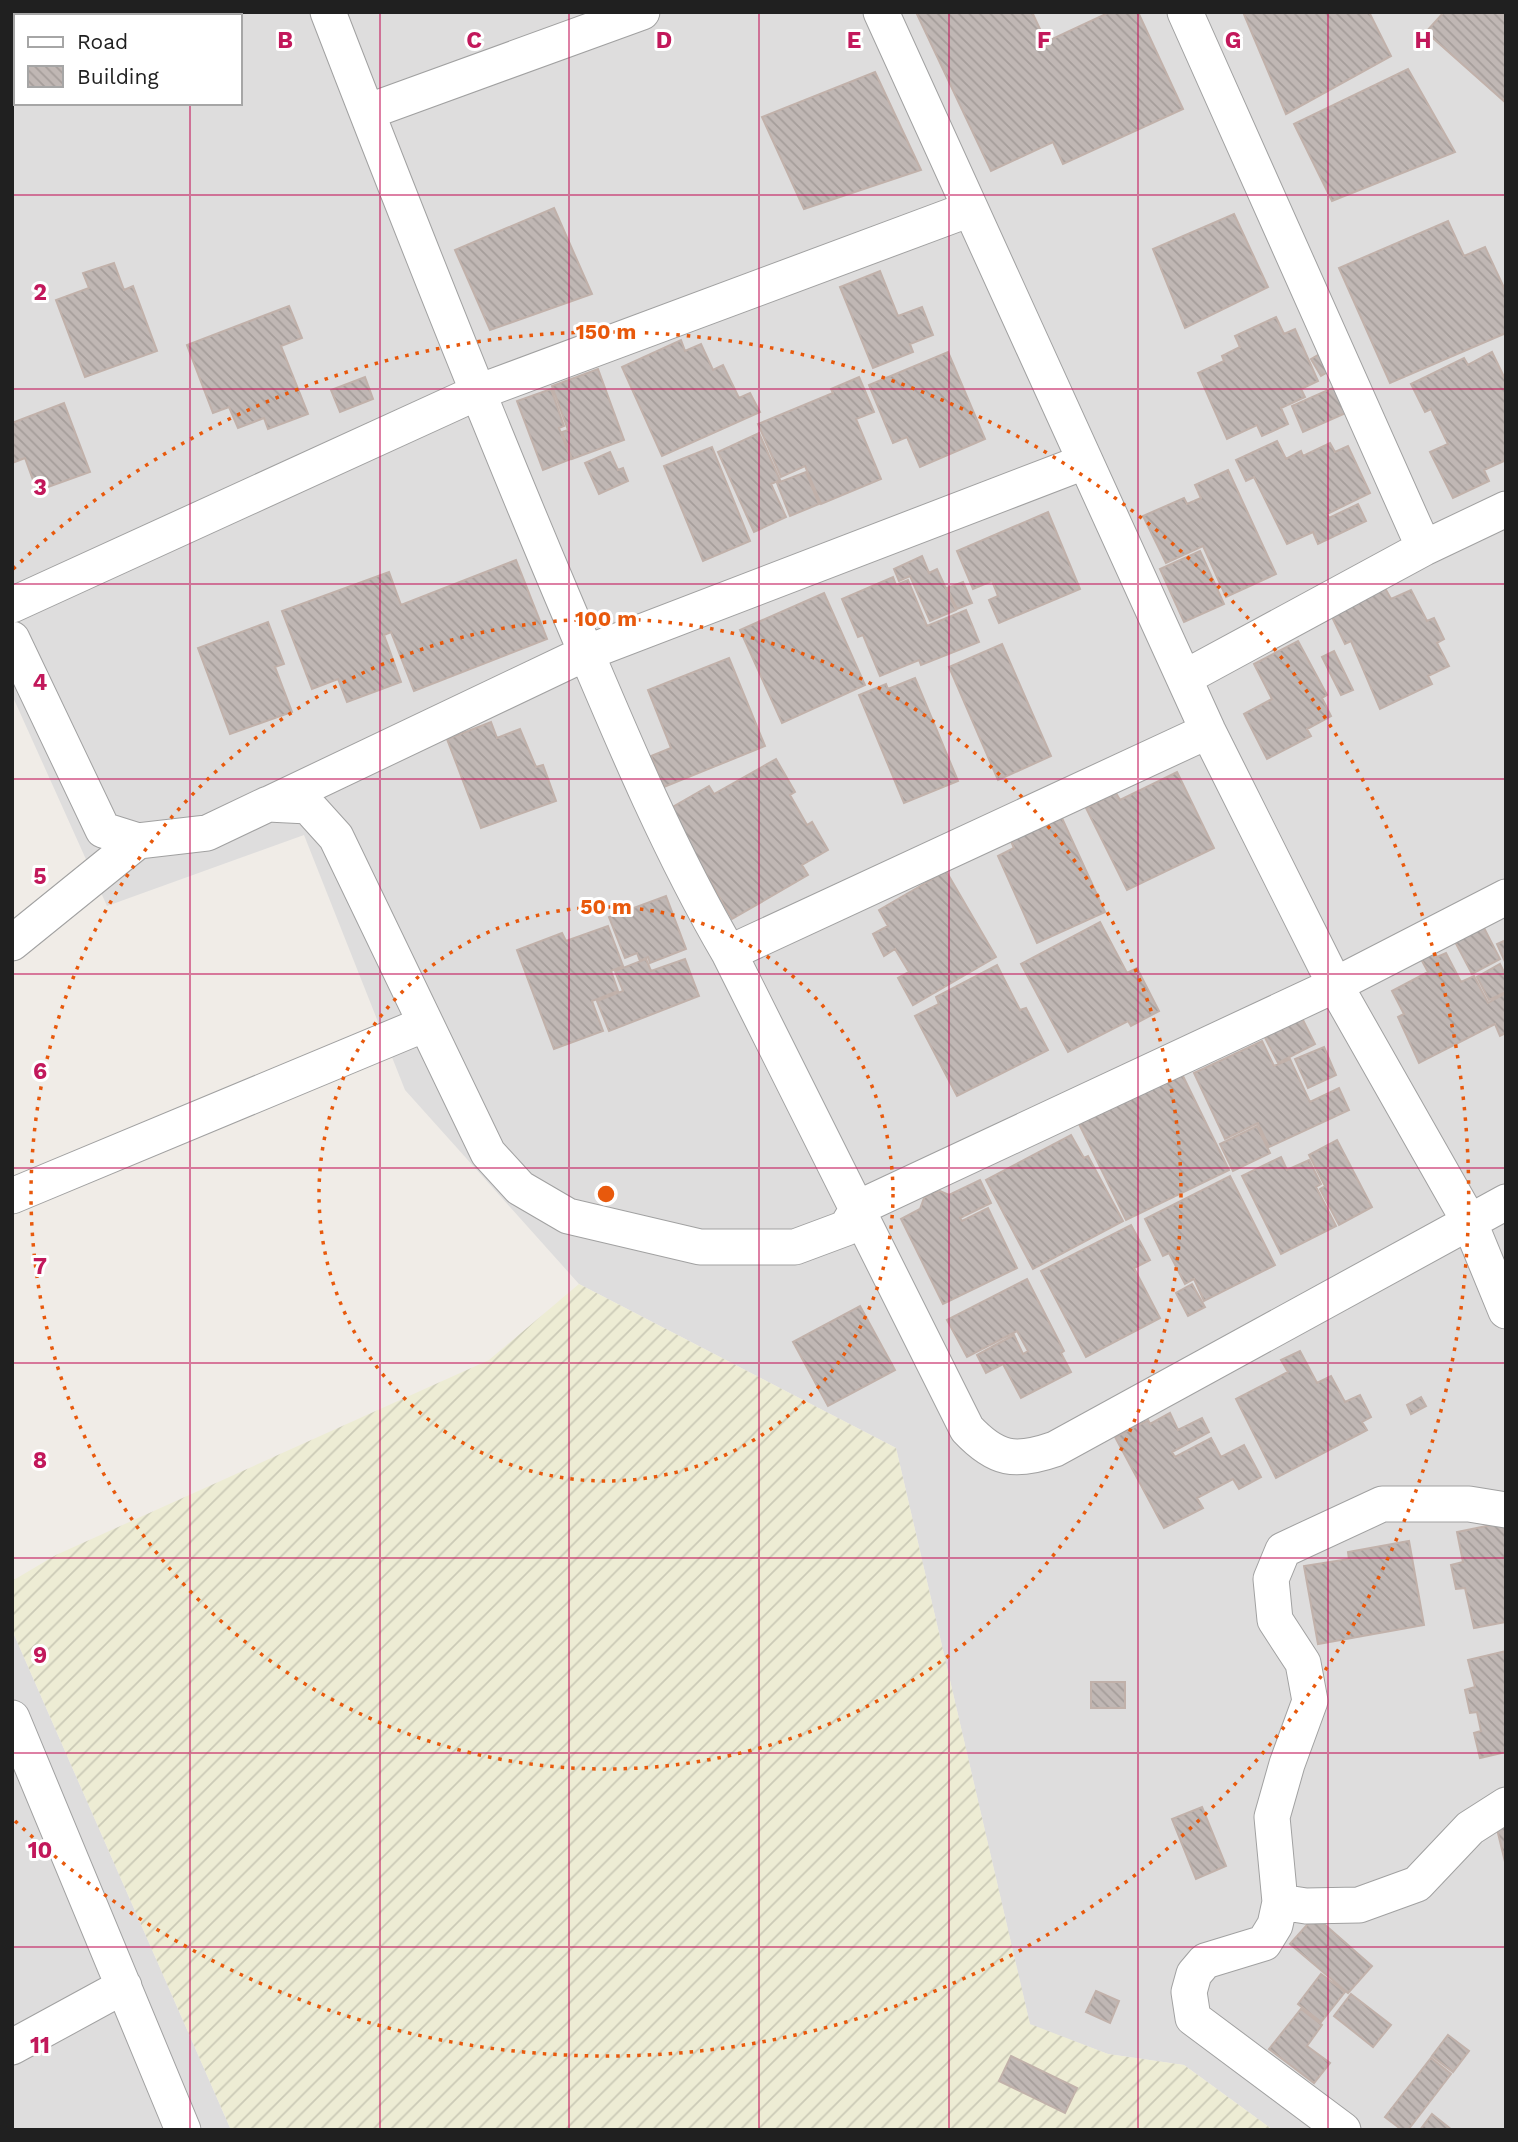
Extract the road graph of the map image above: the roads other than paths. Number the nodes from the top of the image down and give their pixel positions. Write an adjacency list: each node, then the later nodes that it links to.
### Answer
1 (328, 12): 5 (street)
2 (642, 12): 5 (street)
3 (881, 12): 6 (street)
4 (1185, 12): 10 (street)
5 (367, 112): 7 (street)
6 (970, 209): 7 (street); 8 (street)
7 (476, 393): 11 (street); 13 (street)
8 (1084, 462): 13 (street); 14 (street)
9 (1506, 509): 10 (street)
10 (1424, 548): 14 (street)
11 (12, 605)
12 (12, 639): 17 (street)
13 (586, 653): 16 (street); 20 (street)
14 (1184, 678): 15 (street)
15 (1208, 731): 20 (street); 21 (street)
16 (268, 804): 17 (street); 22 (street)
17 (138, 841): 19 (street)
18 (1506, 897): 21 (street)
19 (12, 943)
20 (729, 953): 25 (street)
21 (1335, 985): 25 (street); 26 (street)
22 (425, 1024): 23 (street); 25 (street)
23 (12, 1196)
24 (1506, 1202): 26 (street)
25 (858, 1208): 26 (street)
26 (1469, 1221): 27 (street)
27 (1506, 1311)
28 (1506, 1510): 32 (street)
29 (12, 1718): 30 (street)
30 (21, 1765): 33 (street)
31 (1506, 1805): 32 (street)
32 (1280, 1902): 36 (street)
33 (124, 1986): 34 (street); 35 (street)
34 (12, 2047)
35 (183, 2130)
36 (1343, 2130)

